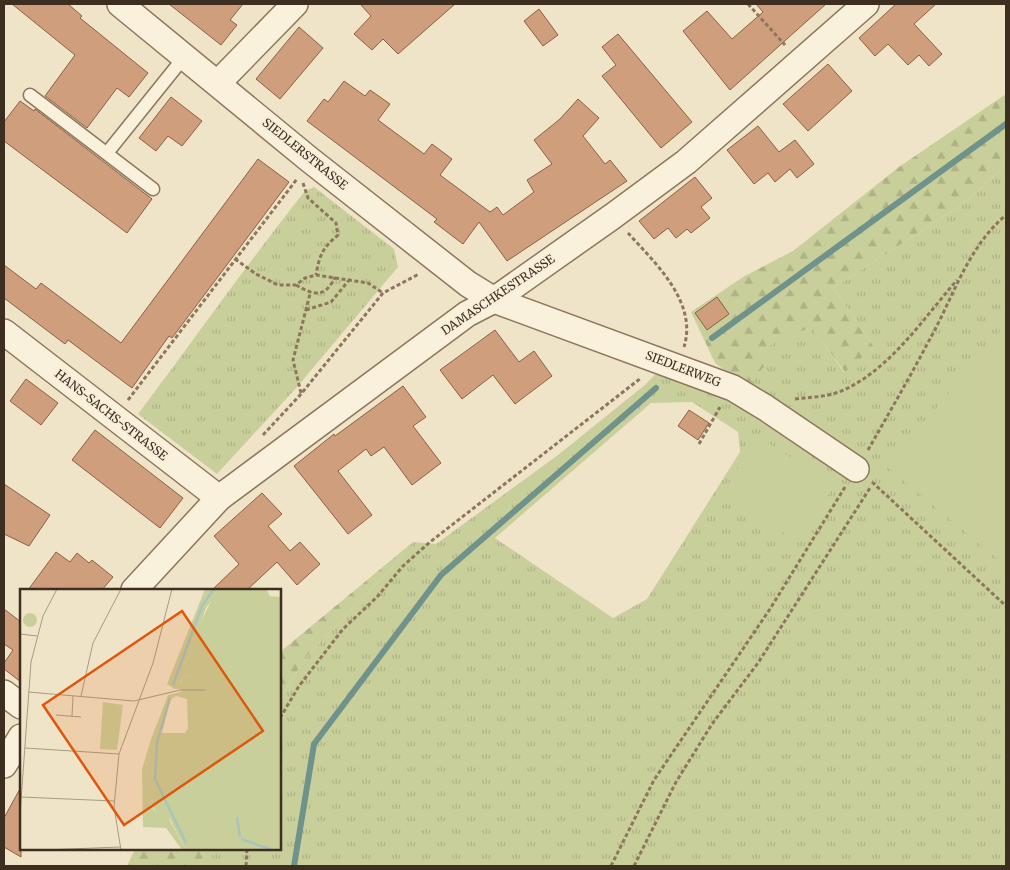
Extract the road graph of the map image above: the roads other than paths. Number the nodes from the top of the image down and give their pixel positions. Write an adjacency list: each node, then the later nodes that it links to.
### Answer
1 (120, 4): 4 (street, SIEDLERSTRASSE)
2 (295, 4): 5 (street)
3 (866, 4): 9 (street, DAMASCHKESTRASSE)
4 (185, 56): 5 (street, SIEDLERSTRASSE); 7 (lane)
5 (218, 83): 9 (street, SIEDLERSTRASSE)
6 (30, 95): 7 (lane)
7 (107, 153): 8 (lane)
8 (153, 188)
9 (494, 300): 11 (street, SIEDLERWEG); 12 (street, DAMASCHKESTRASSE)
10 (4, 332): 12 (street, HANS-SACHS-STRASSE)
11 (865, 476)
12 (219, 498): 13 (street, DAMASCHKESTRASSE)
13 (135, 589)
14 (4, 693): 15 (street)
15 (20, 705)
16 (20, 740): 17 (street)
17 (4, 765)

